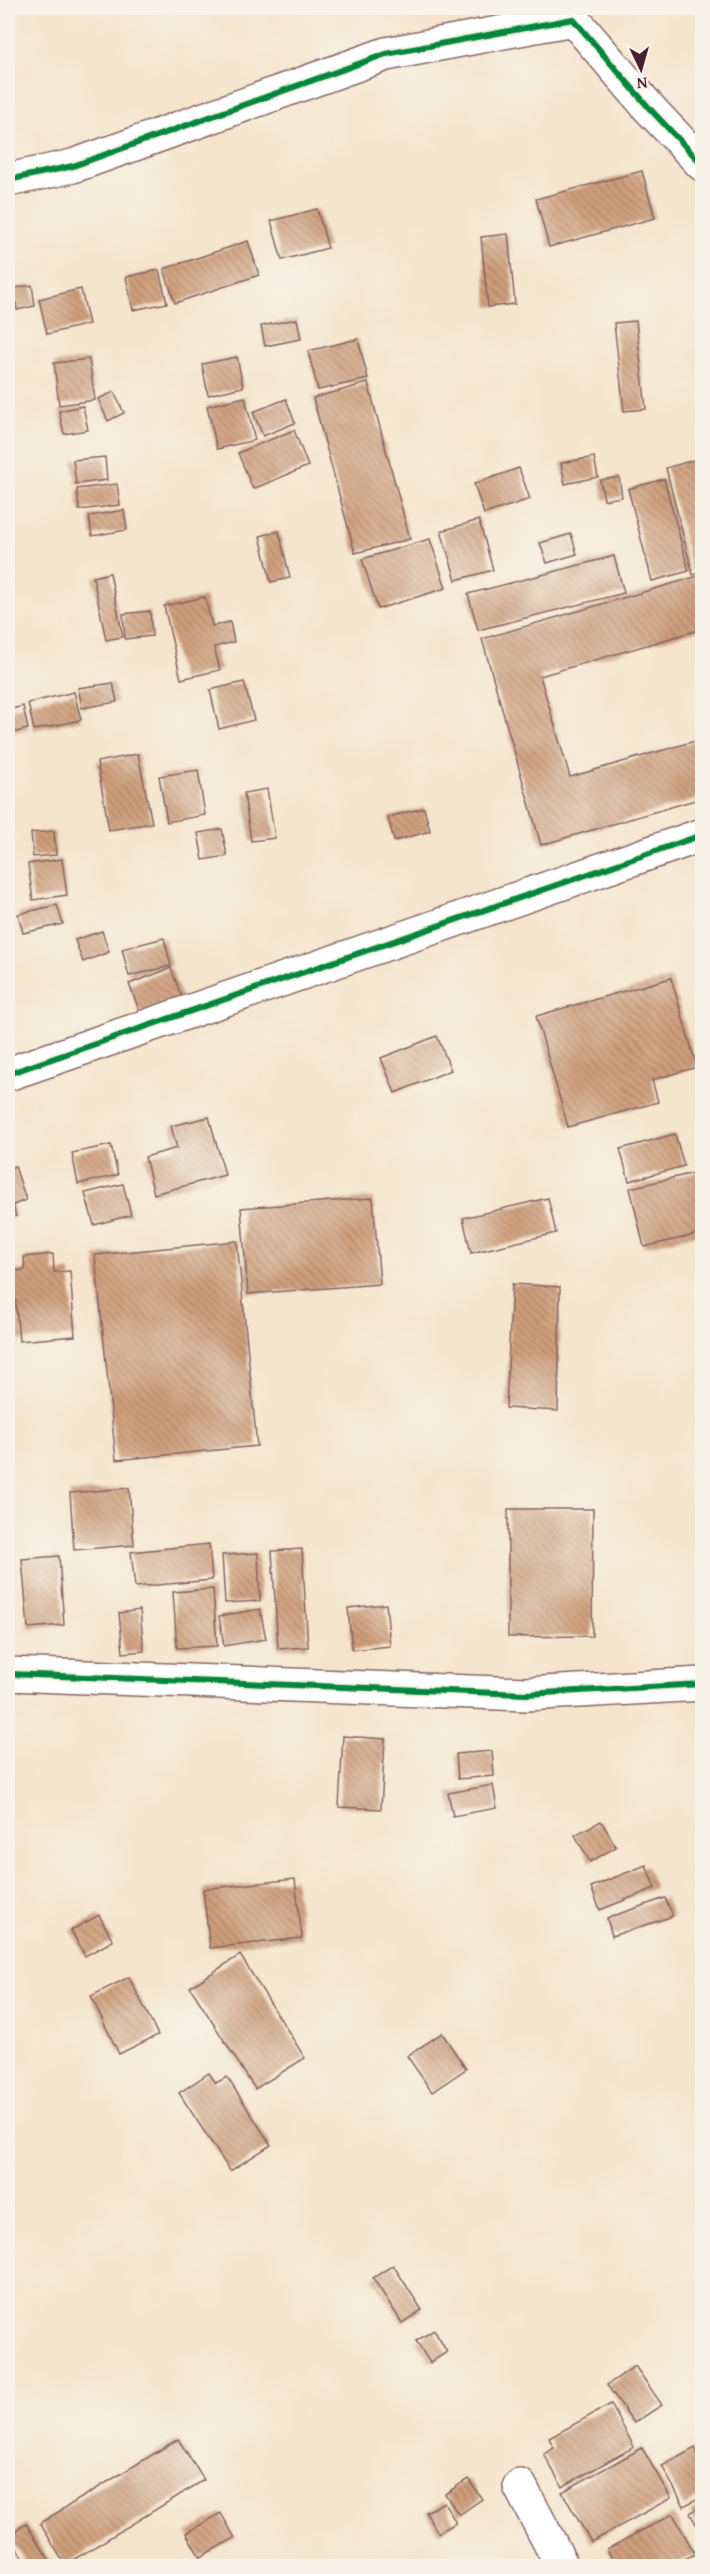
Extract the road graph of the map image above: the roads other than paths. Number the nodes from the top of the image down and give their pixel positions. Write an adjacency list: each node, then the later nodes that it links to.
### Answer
1 (702, 164): 2 (street)
2 (8, 180)
3 (702, 835): 4 (street)
4 (8, 1074)
5 (8, 1674): 6 (street)
6 (702, 1684)
7 (520, 2486): 8 (street)
8 (562, 2566)

